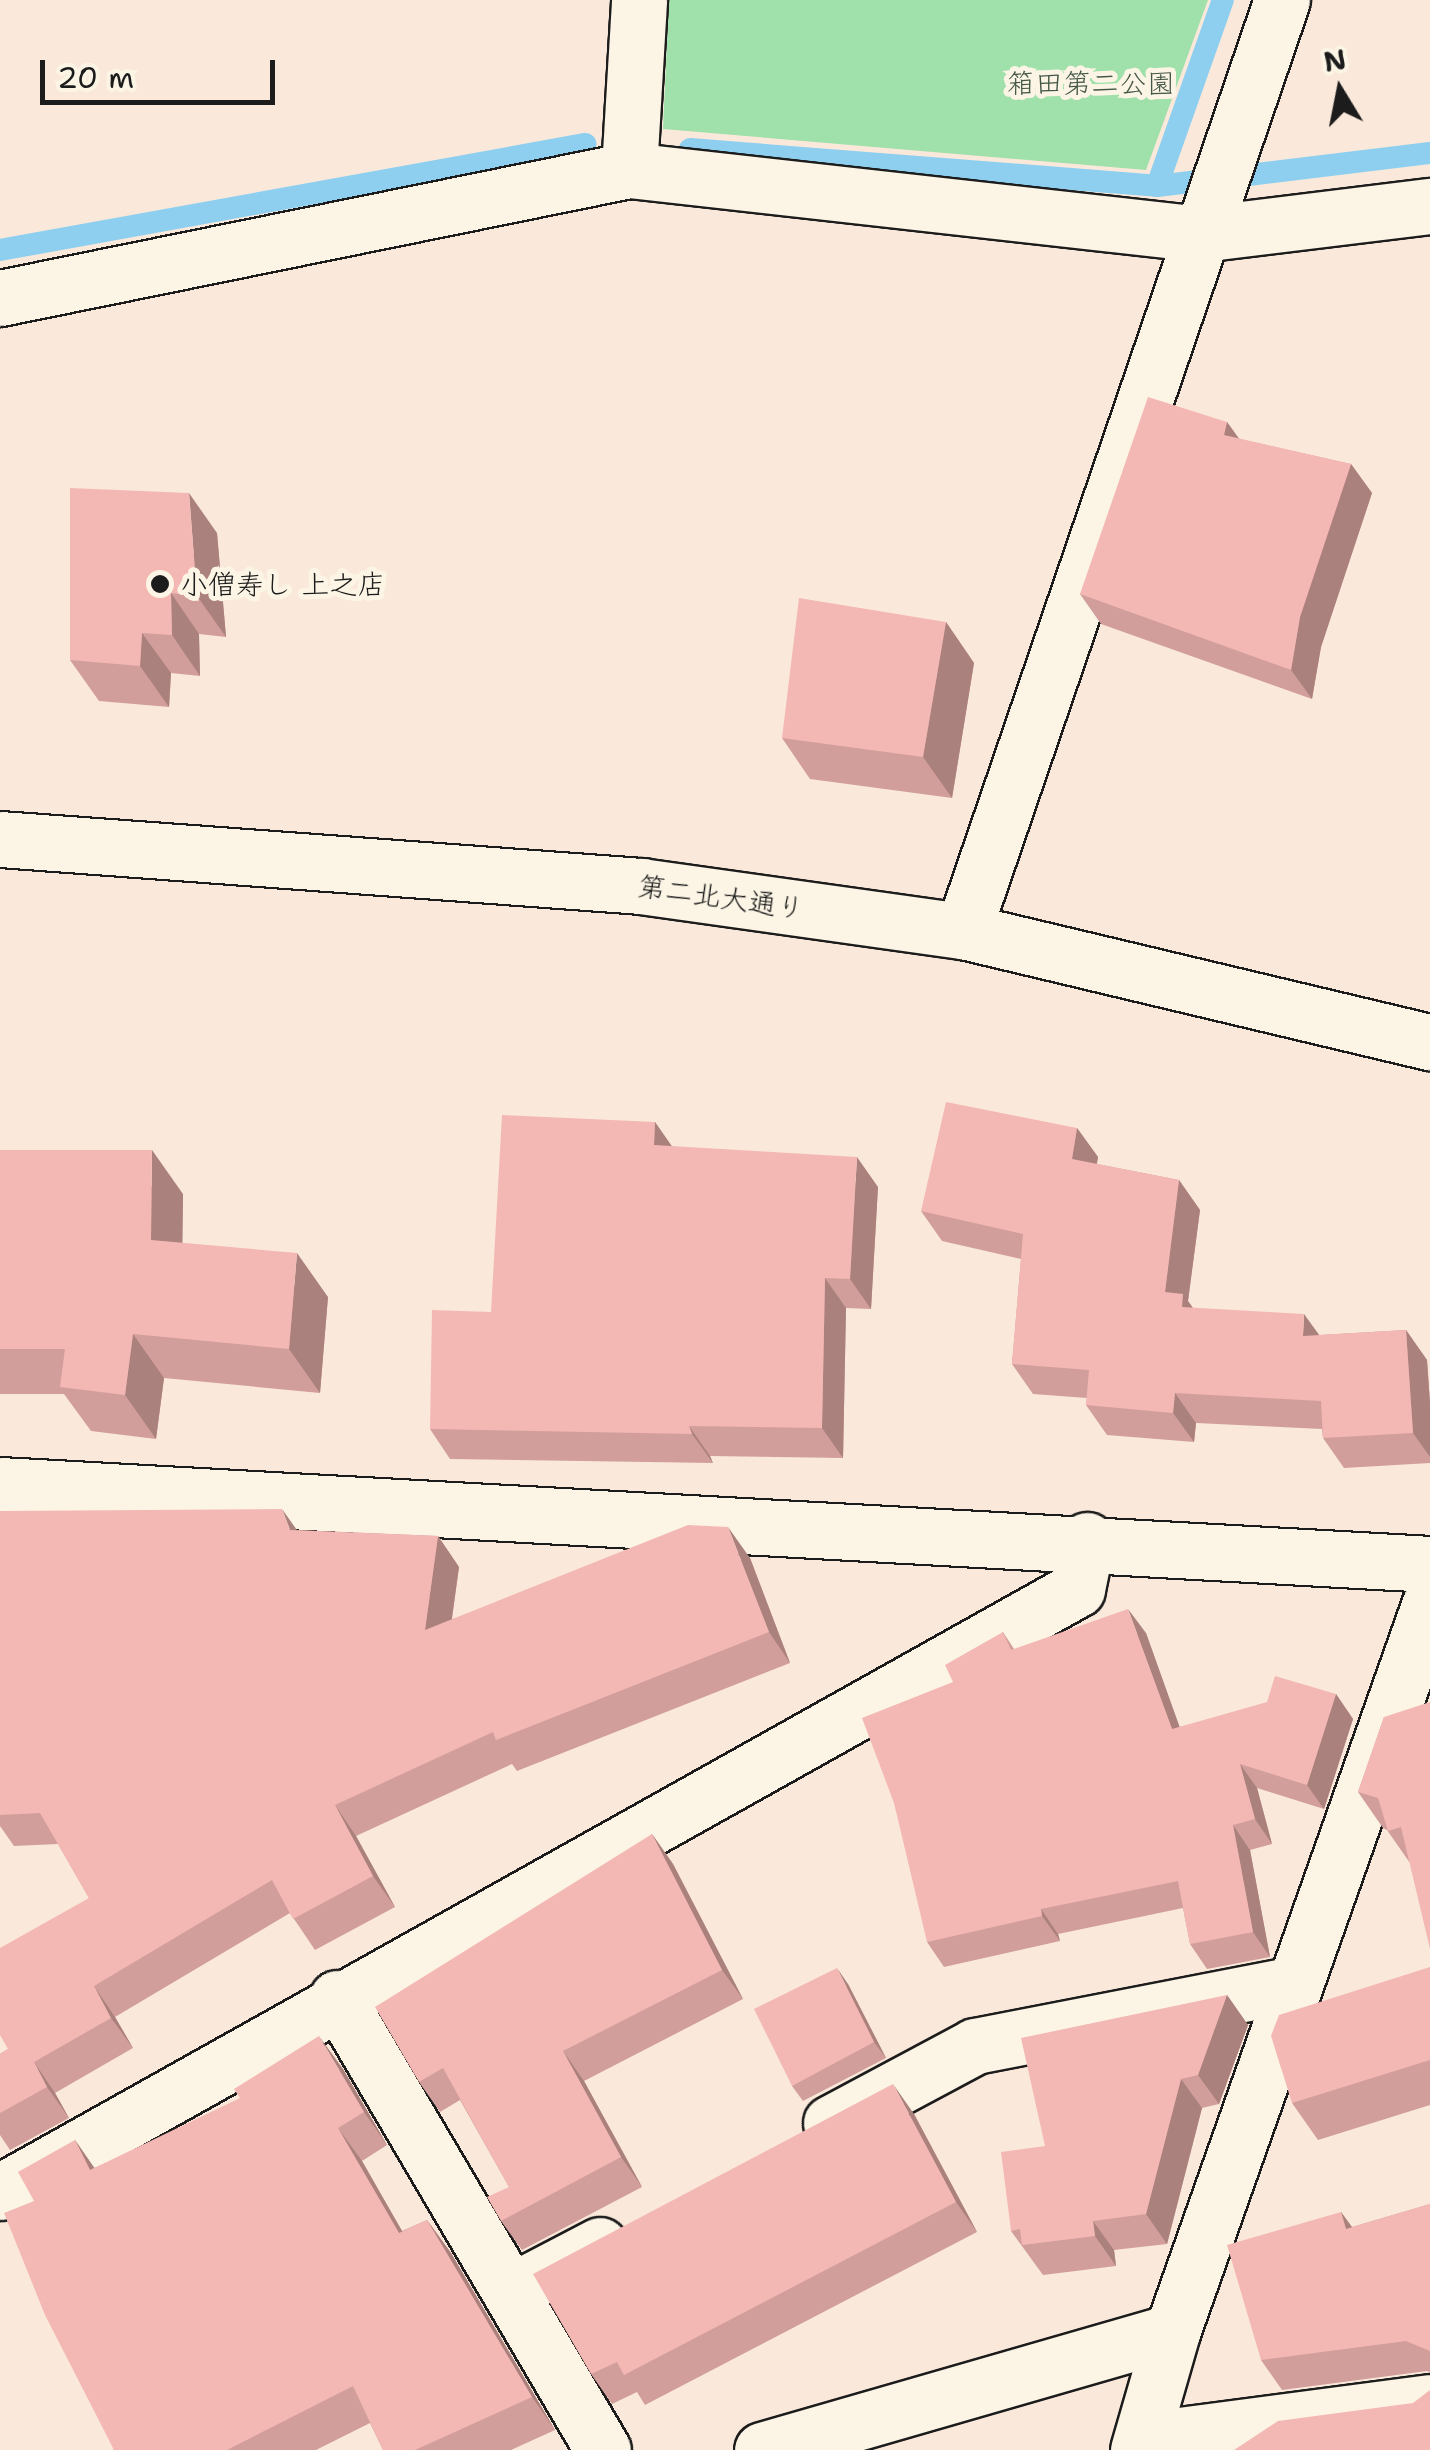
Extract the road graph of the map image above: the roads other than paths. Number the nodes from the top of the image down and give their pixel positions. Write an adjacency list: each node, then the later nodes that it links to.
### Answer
1 (640, 0): 3 (street)
2 (1282, 0): 5 (street)
3 (628, 170): 5 (street); 6 (street)
4 (1430, 206): 5 (street)
5 (1206, 217): 8 (street)
6 (0, 298)
7 (0, 839): 8 (street, 第二北大通り)
8 (964, 931): 9 (street, 第二北大通り)
9 (1430, 1042)
10 (0, 1485): 11 (street)
11 (1087, 1540): 12 (street); 15 (street)
12 (1430, 1564)
13 (1430, 1604): 14 (street)
14 (1292, 1984): 16 (street); 20 (street)
15 (337, 1998): 17 (street); 19 (street)
16 (786, 2146)
17 (0, 2192)
18 (649, 2219): 19 (street)
19 (512, 2292): 23 (street)
20 (1172, 2332): 22 (street); 24 (street)
21 (1430, 2402): 22 (street)
22 (1140, 2445)
23 (595, 2447)
24 (762, 2450)

